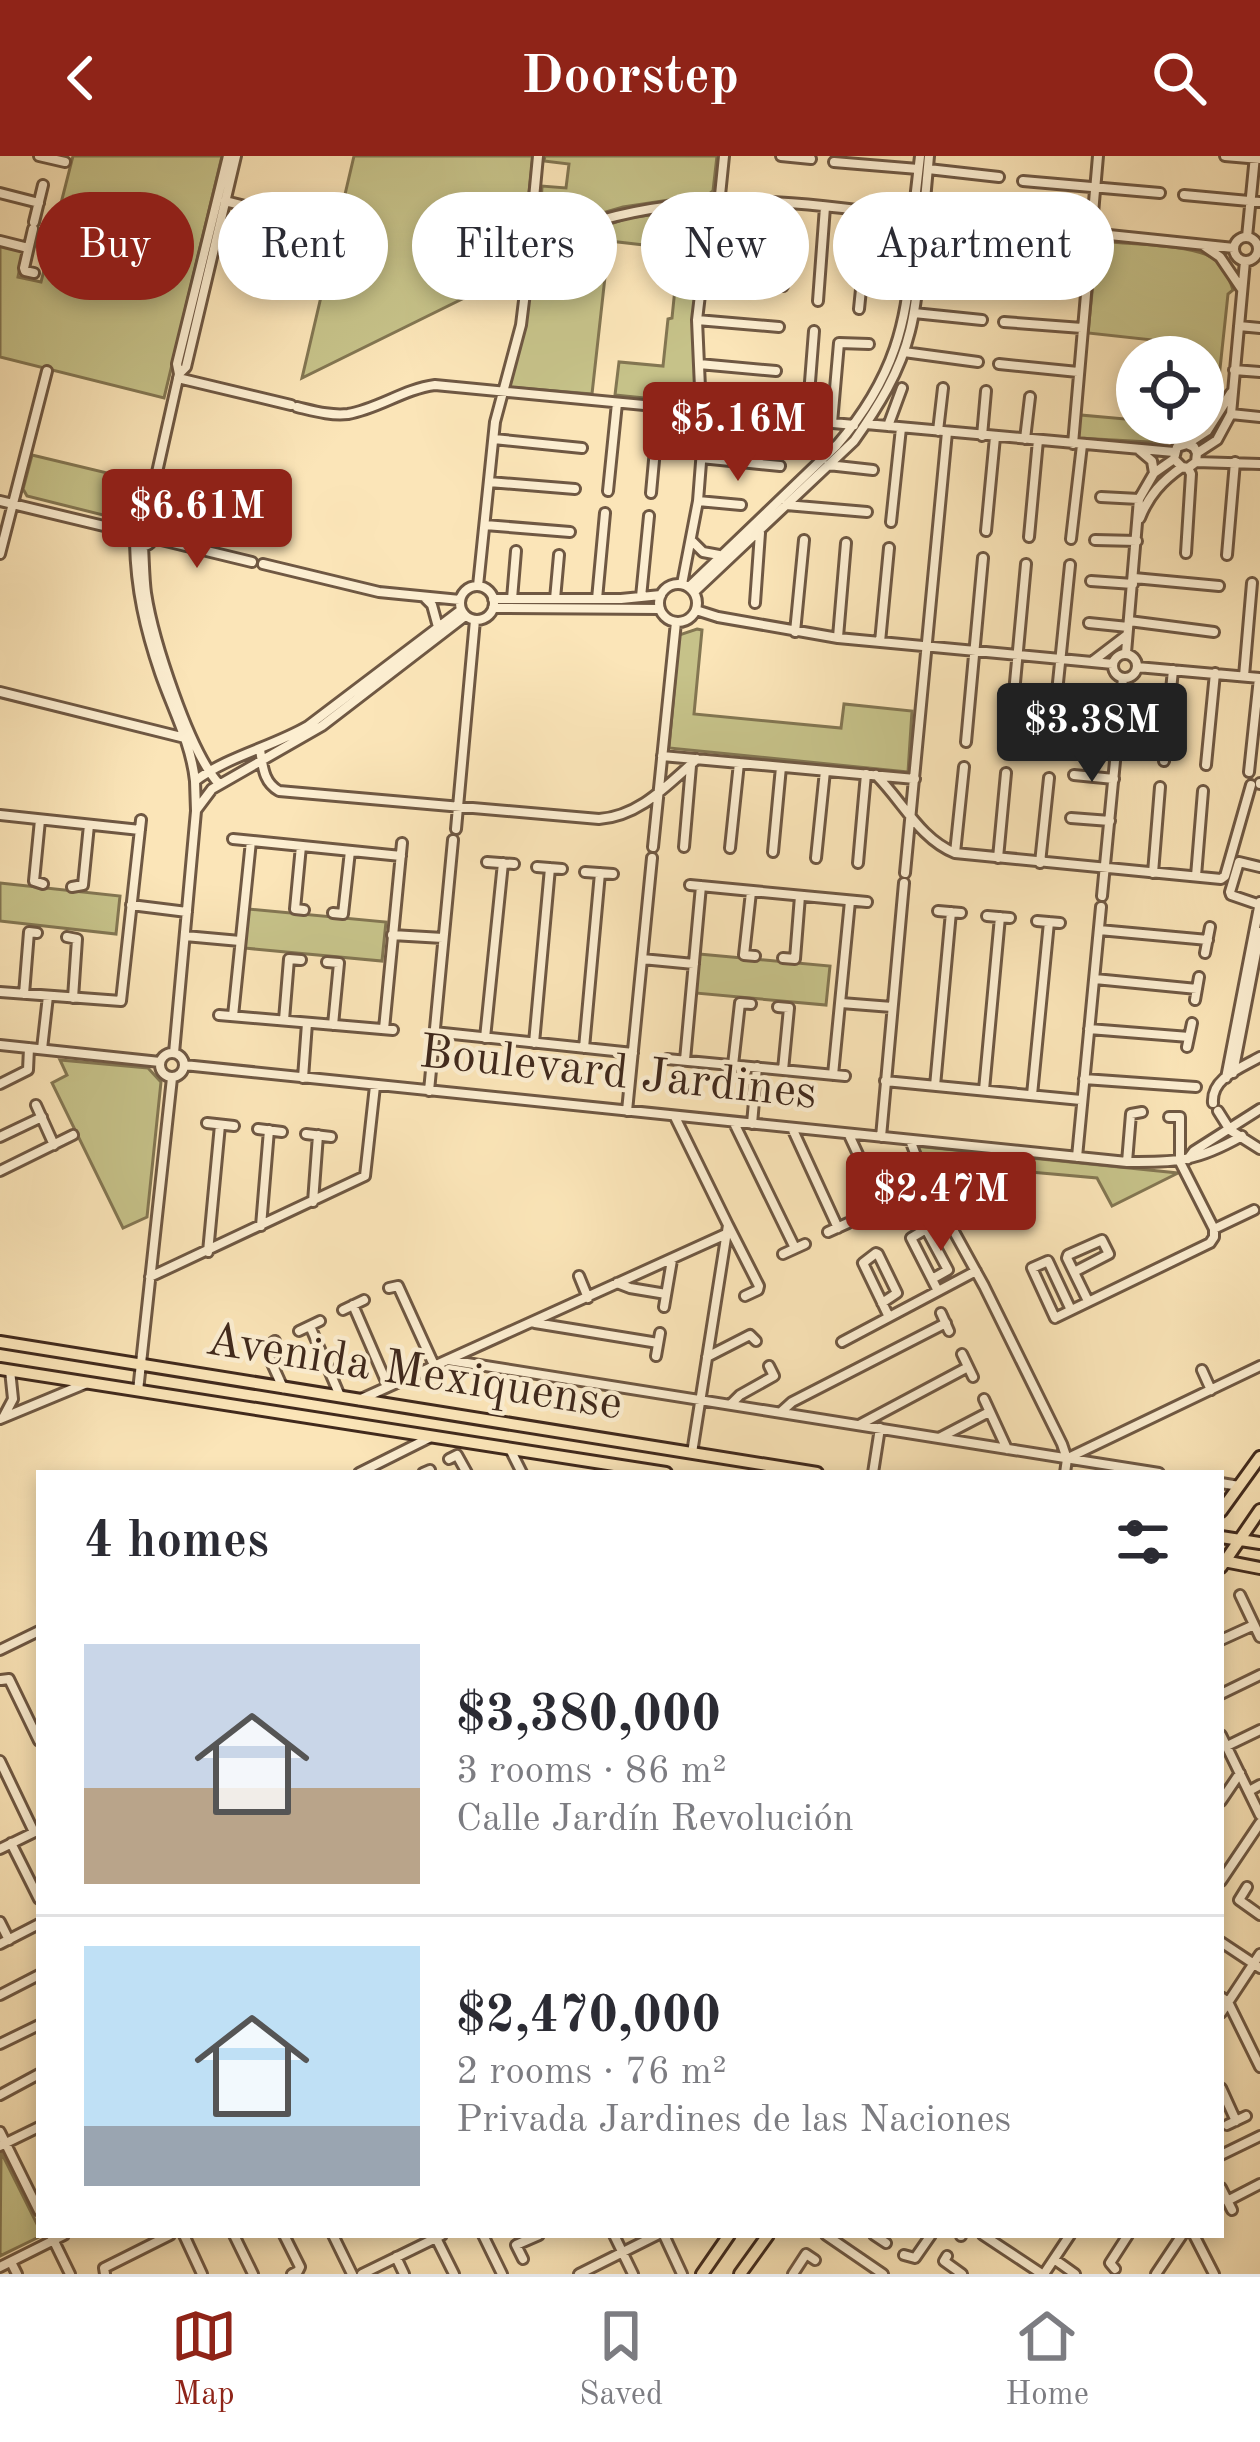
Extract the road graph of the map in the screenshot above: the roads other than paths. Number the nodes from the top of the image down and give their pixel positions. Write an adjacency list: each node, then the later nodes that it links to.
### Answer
1 (232, 156): 20 (street)
2 (538, 156): 21 (street)
3 (724, 156): 22 (street)
4 (781, 156): 11 (street)
5 (920, 156): 14 (street)
6 (929, 156): 14 (street)
7 (1098, 156): 18 (street)
8 (1225, 156): 10 (street)
9 (47, 157): 13 (street)
10 (1256, 158): 29 (street)
11 (812, 159)
12 (834, 161): 14 (street)
13 (65, 162)
14 (923, 169): 15 (street); 23 (street)
15 (1000, 177)
16 (1023, 181): 18 (street)
17 (43, 185): 19 (street)
18 (1095, 187): 24 (street); 25 (street)
19 (41, 192)
20 (223, 192)
21 (535, 192)
22 (721, 192)
23 (921, 192)
24 (1094, 192)
25 (1160, 193)
26 (0, 194): 28 (street)
27 (1184, 195): 29 (street)
28 (36, 202)
29 (1255, 202): 36 (street)
30 (809, 205): 31 (street)
31 (825, 207): 32 (street); 51 (street)
32 (833, 208)
33 (218, 215): 72 (street)
34 (36, 216): 39 (street)
35 (1114, 236): 38 (street)
36 (1246, 237): 40 (street); 41 (street)
37 (0, 241): 39 (street)
38 (1203, 245): 40 (street); 44 (street)
39 (28, 248): 43 (street)
40 (1234, 248): 42 (street)
41 (1259, 250): 42 (street)
42 (1244, 260): 44 (street)
43 (34, 273)
44 (1242, 291): 57 (street)
45 (524, 300): 75 (street)
46 (699, 300): 54 (street)
47 (860, 300): 52 (street)
48 (907, 300): 88 (street)
49 (915, 300): 53 (street)
50 (1085, 300): 59 (street)
51 (818, 301)
52 (859, 309)
53 (914, 313): 55 (street); 63 (street)
54 (697, 320): 58 (street); 65 (street)
55 (982, 320)
56 (1004, 322): 59 (street)
57 (1239, 326): 60 (street); 68 (street)
58 (779, 327)
59 (1082, 328): 70 (street)
60 (1260, 328)
61 (814, 331): 85 (street)
62 (869, 344): 86 (street)
63 (904, 352): 64 (street); 87 (street)
64 (978, 362)
65 (699, 364): 67 (street); 82 (street)
66 (1000, 364): 70 (street)
67 (776, 370)
68 (1234, 370): 71 (street); 76 (street)
69 (46, 371): 123 (street)
70 (1078, 371): 98 (street)
71 (1260, 372)
72 (178, 375): 75 (street); 132 (street)
73 (902, 388): 89 (street)
74 (943, 388): 92 (street)
75 (502, 391): 79 (street); 95 (street)
76 (1232, 391): 80 (street); 83 (street)
77 (986, 392): 93 (street)
78 (1030, 397): 96 (street)
79 (617, 402): 81 (street); 117 (street)
80 (1224, 405)
81 (658, 406): 82 (street); 118 (street)
82 (705, 411): 85 (street); 106 (street)
83 (1231, 414): 84 (street); 90 (street)
84 (1260, 417)
85 (807, 420): 86 (street)
86 (832, 423): 88 (street)
87 (866, 424): 89 (street); 111 (street)
88 (854, 425): 150 (street)
89 (888, 426): 91 (street)
90 (1224, 427)
91 (901, 428): 92 (street); 129 (street)
92 (943, 432): 93 (street); 182 (street)
93 (982, 436): 94 (street)
94 (995, 437): 96 (street); 134 (street)
95 (494, 439): 103 (street); 115 (street)
96 (1025, 439): 97 (street)
97 (1038, 440): 98 (street); 136 (street)
98 (1077, 444): 104 (street); 138 (street)
99 (1182, 444): 105 (street)
100 (1187, 444): 108 (street)
101 (1212, 444): 108 (street)
102 (1217, 444): 109 (street)
103 (582, 448)
104 (1137, 450): 105 (street); 114 (street)
105 (1174, 455): 108 (street); 114 (street)
106 (701, 458): 112 (street); 122 (street)
107 (1235, 462): 109 (street); 110 (street); 151 (street)
108 (1191, 463): 109 (street); 131 (street); 147 (street)
109 (1222, 463)
110 (1260, 464)
111 (828, 465): 113 (street); 125 (street)
112 (780, 466)
113 (873, 470)
114 (1154, 473): 120 (street)
115 (489, 482): 116 (street); 130 (street)
116 (575, 489)
117 (608, 490)
118 (651, 493)
119 (1101, 497): 120 (street)
120 (1139, 499): 131 (street)
121 (0, 501): 123 (street)
122 (698, 501): 124 (street); 139 (street)
123 (13, 504): 142 (street); 148 (street)
124 (742, 505)
125 (786, 505): 126 (street); 133 (street)
126 (867, 512)
127 (605, 513): 167 (street)
128 (649, 516): 168 (street)
129 (891, 522)
130 (485, 525): 135 (street); 160 (street)
131 (1137, 525): 143 (street)
132 (145, 526): 137 (street); 142 (street)
133 (760, 530): 162 (street); 170 (street)
134 (986, 531)
135 (570, 532)
136 (1029, 537)
137 (153, 538): 142 (street); 153 (street)
138 (1071, 538)
139 (691, 540): 150 (street); 162 (street)
140 (803, 540): 178 (street)
141 (1095, 540): 143 (street)
142 (137, 541): 198 (street)
143 (1136, 541): 158 (street)
144 (846, 543): 180 (street)
145 (889, 548): 181 (street)
146 (516, 551): 165 (street)
147 (1186, 553)
148 (0, 554)
149 (559, 555): 166 (street)
150 (720, 555): 162 (street)
151 (1228, 555)
152 (983, 557): 183 (street)
153 (252, 562)
154 (263, 564): 164 (street)
155 (1026, 564): 185 (street)
156 (1070, 565): 186 (street)
157 (1091, 581): 158 (street)
158 (1134, 581): 161 (street); 177 (street)
159 (1252, 583): 192 (street)
160 (478, 586): 169 (street); 173 (street)
161 (1219, 586)
162 (688, 588): 163 (street); 172 (street)
163 (661, 596): 168 (street); 171 (street)
164 (424, 597): 173 (street); 176 (street)
165 (512, 598): 166 (street); 169 (street)
166 (555, 598): 167 (street)
167 (597, 598): 168 (street)
168 (641, 598)
169 (493, 603): 171 (street); 173 (street)
170 (754, 603)
171 (660, 609): 174 (street)
172 (696, 610): 174 (street); 178 (street)
173 (465, 611): 176 (street); 202 (street); 227 (street)
174 (676, 622): 204 (street)
175 (1089, 623): 177 (street)
176 (438, 627): 202 (street)
177 (1128, 627): 179 (street); 184 (street); 187 (street)
178 (795, 632): 180 (street)
179 (1214, 632)
180 (838, 638): 181 (street)
181 (880, 642): 182 (street)
182 (927, 646): 183 (street); 220 (street)
183 (974, 651): 185 (street); 199 (street)
184 (1126, 653): 188 (street); 189 (street)
185 (1018, 655): 186 (street); 200 (street)
186 (1061, 658): 187 (street); 201 (street)
187 (1093, 661): 188 (street)
188 (1113, 664): 193 (street)
189 (1137, 668): 190 (street); 193 (street)
190 (1173, 670): 191 (street); 205 (street)
191 (1215, 674): 192 (street); 208 (street)
192 (1244, 676): 194 (street)
193 (1123, 678): 197 (street)
194 (1259, 678): 214 (street)
195 (0, 692): 198 (street)
196 (1100, 699): 197 (street)
197 (1119, 735): 219 (street)
198 (188, 738): 213 (street); 221 (street)
199 (966, 742)
200 (1009, 747)
201 (1051, 751)
202 (261, 755): 203 (street); 211 (street); 227 (street)
203 (244, 756): 211 (street); 213 (street)
204 (662, 756): 206 (street); 226 (street)
205 (1163, 761)
206 (694, 762): 207 (street); 226 (street); 241 (street)
207 (739, 763): 209 (street); 242 (street)
208 (1206, 765)
209 (781, 767): 212 (street); 244 (street)
210 (964, 767): 245 (street)
211 (247, 768): 222 (street)
212 (825, 771): 216 (street); 247 (street)
213 (208, 772): 221 (street); 222 (street)
214 (1249, 772)
215 (1006, 773): 248 (street)
216 (871, 775): 220 (street); 229 (street); 250 (street)
217 (1074, 775): 219 (street)
218 (1049, 778): 251 (street)
219 (1114, 778): 233 (street)
220 (915, 779): 229 (street)
221 (195, 781): 228 (street)
222 (218, 784): 228 (street)
223 (1257, 784): 263 (street)
224 (1160, 787): 261 (street)
225 (1204, 791): 263 (street)
226 (659, 792): 227 (street); 292 (street)
227 (458, 807): 235 (street)
228 (196, 811): 273 (street)
229 (910, 813): 245 (street); 304 (street)
230 (0, 815): 232 (street)
231 (1071, 818): 233 (street)
232 (40, 820): 234 (street); 264 (street)
233 (1110, 821): 257 (street)
234 (89, 825): 265 (street); 271 (street)
235 (457, 829)
236 (233, 839): 238 (street)
237 (453, 840): 285 (street)
238 (251, 841): 240 (street); 286 (street)
239 (402, 843): 246 (street)
240 (302, 846): 243 (street); 272 (street)
241 (684, 847)
242 (730, 848)
243 (350, 851): 246 (street); 275 (street)
244 (773, 852)
245 (955, 853): 248 (street)
246 (401, 856): 282 (street)
247 (816, 858)
248 (998, 859): 251 (street)
249 (487, 862): 252 (street)
250 (858, 862)
251 (1040, 862): 257 (street)
252 (502, 863): 253 (street); 313 (street)
253 (514, 864)
254 (537, 867): 256 (street)
255 (1260, 867): 270 (street)
256 (550, 868): 258 (street); 314 (street)
257 (1105, 868): 261 (street); 279 (street)
258 (562, 869)
259 (585, 872): 260 (street)
260 (600, 873): 262 (street); 317 (street)
261 (1153, 873): 263 (street)
262 (613, 874)
263 (1196, 877)
264 (43, 884)
265 (72, 887)
266 (751, 892): 267 (street); 289 (street); 294 (street)
267 (800, 896): 268 (street); 290 (street)
268 (850, 901): 269 (street); 301 (street)
269 (867, 902)
270 (1260, 904): 331 (street)
271 (131, 905): 273 (street); 300 (street)
272 (304, 910)
273 (187, 911): 283 (street)
274 (938, 911): 338 (street)
275 (332, 914)
276 (987, 916): 340 (street)
277 (1037, 921): 342 (street)
278 (1210, 927): 287 (street)
279 (1099, 930): 287 (street); 296 (street)
280 (1260, 932): 331 (street)
281 (37, 933): 298 (street)
282 (392, 935): 285 (street); 310 (street)
283 (185, 936): 286 (street); 319 (street)
284 (67, 937): 300 (street)
285 (443, 938): 312 (street)
286 (240, 940): 306 (street)
287 (1208, 940): 288 (street)
288 (1205, 953)
289 (755, 956)
290 (783, 958)
291 (301, 959): 307 (street)
292 (642, 959): 294 (street); 320 (street)
293 (327, 962): 310 (street)
294 (694, 964): 323 (street)
295 (1199, 977): 296 (street)
296 (1095, 980): 311 (street)
297 (0, 992): 298 (street)
298 (24, 994): 299 (street)
299 (48, 997): 300 (street); 318 (street)
300 (73, 998)
301 (841, 1003): 304 (street); 329 (street)
302 (751, 1004): 325 (street)
303 (778, 1007): 328 (street)
304 (892, 1007): 335 (street)
305 (219, 1015): 306 (street)
306 (233, 1016): 307 (street)
307 (284, 1020): 308 (street)
308 (307, 1023): 310 (street); 333 (street)
309 (1192, 1023): 311 (street)
310 (333, 1025)
311 (1089, 1029): 334 (street)
312 (434, 1032): 313 (street); 341 (street)
313 (485, 1038): 314 (street)
314 (534, 1042): 317 (street)
315 (0, 1046): 316 (street)
316 (29, 1048): 318 (street); 336 (street)
317 (584, 1048): 320 (street)
318 (42, 1049): 324 (street)
319 (174, 1053): 324 (street); 326 (street)
320 (633, 1053): 346 (street)
321 (1260, 1057): 331 (street)
322 (668, 1059): 323 (street)
323 (685, 1060): 325 (street)
324 (160, 1063): 332 (street)
325 (733, 1065): 327 (street)
326 (184, 1066): 332 (street); 333 (street, Boulevard Jardines)
327 (758, 1067): 328 (street); 353 (street)
328 (783, 1070): 329 (street)
329 (833, 1075): 330 (street)
330 (845, 1076)
331 (1229, 1076): 359 (street)
332 (172, 1078): 391 (street)
333 (303, 1078): 337 (street, Boulevard Jardines)
334 (1084, 1079): 339 (street); 343 (street)
335 (885, 1081): 338 (street); 368 (street)
336 (0, 1084)
337 (375, 1085): 341 (street, Boulevard Jardines); 377 (street)
338 (935, 1086): 340 (street)
339 (1196, 1088)
340 (984, 1090): 342 (street)
341 (430, 1091): 346 (street, Boulevard Jardines)
342 (1032, 1095): 343 (street)
343 (1082, 1100): 372 (street)
344 (36, 1105): 349 (street)
345 (1260, 1108): 359 (street)
346 (627, 1111): 348 (street, Boulevard Jardines)
347 (1142, 1112): 374 (street)
348 (674, 1116): 351 (street, Boulevard Jardines); 383 (street)
349 (42, 1117): 366 (street); 370 (street)
350 (1169, 1118): 373 (street)
351 (734, 1122): 353 (street, Boulevard Jardines); 386 (street)
352 (207, 1123): 354 (street)
353 (752, 1124): 356 (street, Boulevard Jardines)
354 (220, 1125): 355 (street); 385 (street)
355 (234, 1126)
356 (792, 1128): 362 (street, Boulevard Jardines); 382 (street)
357 (258, 1129): 358 (street)
358 (269, 1130): 360 (street); 381 (street)
359 (1231, 1130): 365 (street); 373 (street)
360 (282, 1132)
361 (306, 1134): 364 (street)
362 (848, 1134): 368 (street, Boulevard Jardines); 378 (street)
363 (73, 1135): 370 (street)
364 (319, 1135): 367 (street); 377 (street)
365 (1242, 1136): 371 (street); 373 (street)
366 (0, 1137)
367 (331, 1137)
368 (881, 1137): 369 (street, Boulevard Jardines)
369 (910, 1140): 372 (street, Boulevard Jardines); 388 (street)
370 (54, 1145): 375 (street)
371 (1260, 1149)
372 (1077, 1157): 374 (street, Boulevard Jardines)
373 (1184, 1161): 374 (street, Boulevard Jardines); 384 (street)
374 (1127, 1162)
375 (0, 1171)
376 (893, 1201): 378 (street)
377 (313, 1202): 381 (street)
378 (882, 1206): 380 (street)
379 (1254, 1210): 384 (street)
380 (870, 1212)
381 (261, 1226): 385 (street)
382 (838, 1228)
383 (727, 1229): 387 (street); 397 (street); 418 (street)
384 (1214, 1229): 400 (street)
385 (208, 1252): 391 (street)
386 (783, 1254)
387 (672, 1259): 393 (street); 396 (street)
388 (976, 1271): 395 (street); 450 (street)
389 (1074, 1272): 389 (street); 400 (street)
390 (579, 1276): 398 (street)
391 (150, 1277): 420 (street)
392 (932, 1280): 392 (street); 395 (street)
393 (617, 1283): 396 (street); 398 (street)
394 (389, 1288): 421 (street)
395 (938, 1291): 407 (street)
396 (666, 1294): 403 (street)
397 (745, 1296)
398 (588, 1298): 409 (street)
399 (364, 1300): 402 (street)
400 (1088, 1301): 405 (street)
401 (882, 1304): 401 (street); 407 (street)
402 (353, 1305): 404 (street); 429 (street)
403 (664, 1307)
404 (343, 1310)
405 (1071, 1310): 405 (street)
406 (941, 1313): 438 (street)
407 (889, 1317): 415 (street)
408 (320, 1321): 410 (street)
409 (533, 1322): 417 (street); 419 (street)
410 (310, 1326): 411 (street); 433 (street)
411 (299, 1331)
412 (275, 1341): 430 (street)
413 (756, 1341): 418 (street)
414 (0, 1342): 420 (main road, Avenida Mexiquense)
415 (842, 1342)
416 (962, 1354): 423 (street)
417 (656, 1356)
418 (707, 1357): 436 (street)
419 (448, 1360): 421 (street); 436 (street)
420 (141, 1364): 430 (main road, Avenida Mexiquense); 431 (street)
421 (434, 1365): 429 (street)
422 (769, 1366): 437 (street)
423 (968, 1366): 427 (street); 441 (street)
424 (1260, 1366): 432 (street)
425 (5, 1370): 428 (main road, Avenida Mexiquense); 440 (street)
426 (1202, 1370): 432 (street)
427 (973, 1377)
428 (89, 1383): 431 (main road, Avenida Mexiquense); 440 (street)
429 (388, 1386): 435 (street)
430 (284, 1389): 433 (main road, Avenida Mexiquense)
431 (138, 1390): 443 (main road, Avenida Mexiquense)
432 (1211, 1390): 450 (street)
433 (340, 1398): 435 (main road, Avenida Mexiquense)
434 (983, 1399): 439 (street)
435 (357, 1401): 447 (main road, Avenida Mexiquense)
436 (700, 1401): 437 (street); 447 (street)
437 (730, 1405): 438 (street)
438 (780, 1412): 441 (street)
439 (989, 1412): 444 (street); 446 (street)
440 (2, 1418)
441 (859, 1425): 442 (street)
442 (880, 1428): 444 (street); 456 (street)
443 (428, 1438): 445 (main road, Avenida Mexiquense); 451 (street)
444 (939, 1438): 446 (street)
445 (510, 1449): 453 (street); 454 (main road, Avenida Mexiquense)
446 (1007, 1449): 450 (street)
447 (692, 1454): 455 (main road, Avenida Mexiquense)
448 (1260, 1457): 460 (main road)
449 (449, 1459): 452 (street)
450 (1067, 1459): 457 (street); 458 (street)
451 (365, 1470)
452 (466, 1470)
453 (520, 1470)
454 (646, 1470)
455 (798, 1470)
456 (873, 1470)
457 (1065, 1470)
458 (1139, 1470)
459 (1224, 1484): 460 (street)
460 (1239, 1486): 461 (main road)
461 (1224, 1507)
462 (1260, 1510): 464 (main road)
463 (1224, 1538): 464 (main road)
464 (1239, 1540): 465 (main road); 466 (main road)
465 (1260, 1544)
466 (1224, 1560)
467 (1224, 1563): 468 (main road)
468 (1260, 1568)
469 (1240, 1595): 470 (street)
470 (1254, 1624): 472 (street); 473 (street)
471 (36, 1634): 474 (street)
472 (1260, 1636)
473 (1224, 1639)
474 (0, 1650)
475 (1260, 1675): 477 (street)
476 (1, 1680): 479 (street)
477 (1224, 1693)
478 (1260, 1730): 481 (street)
479 (36, 1735)
480 (1224, 1742): 481 (street)
481 (1226, 1746): 483 (street)
482 (0, 1761): 488 (street)
483 (1240, 1773): 485 (street); 486 (street)
484 (1260, 1785): 485 (street)
485 (1249, 1791): 487 (street)
486 (1224, 1797)
487 (1260, 1819): 492 (street)
488 (36, 1829)
489 (36, 1832): 490 (street)
490 (11, 1844): 491 (street); 494 (street)
491 (0, 1849)
492 (1224, 1876)
493 (1247, 1887): 495 (street)
494 (36, 1893)
495 (1260, 1915)
496 (0, 1922): 498 (street)
497 (36, 1926): 498 (street)
498 (4, 1942)
499 (1224, 1944): 501 (street)
500 (1260, 1954): 501 (street)
501 (1257, 1966): 504 (street)
502 (36, 1977): 503 (street)
503 (0, 1995)
504 (1225, 1999): 507 (street)
505 (36, 2026): 506 (street)
506 (0, 2044)
507 (1260, 2067)
508 (36, 2076): 509 (street)
509 (0, 2095)
510 (1224, 2095): 511 (street)
511 (1236, 2121)
512 (36, 2128): 515 (street)
513 (0, 2132): 515 (street)
514 (1260, 2136): 516 (street)
515 (3, 2145): 519 (street)
516 (1224, 2154)
517 (1260, 2185): 518 (street)
518 (1224, 2194)
519 (36, 2206)
520 (52, 2238): 551 (street); 557 (street)
521 (164, 2238): 558 (street)
522 (185, 2238): 554 (street)
523 (235, 2238): 559 (street)
524 (285, 2238): 560 (street)
525 (334, 2238): 561 (street)
526 (435, 2238): 547 (street)
527 (440, 2238): 564 (street)
528 (484, 2238): 565 (street)
529 (532, 2238): 548 (street)
530 (615, 2238): 544 (street)
531 (654, 2238): 544 (street)
532 (663, 2238): 568 (street)
533 (727, 2238): 569 (main road)
534 (765, 2238): 570 (main road)
535 (830, 2238): 572 (street)
536 (880, 2238): 543 (street)
537 (929, 2238): 545 (street)
538 (988, 2238): 574 (street)
539 (1067, 2238): 549 (street)
540 (1126, 2238): 553 (street)
541 (1180, 2238): 576 (street)
542 (1195, 2238): 555 (street)
543 (886, 2243)
544 (622, 2252): 566 (street); 567 (street)
545 (904, 2255)
546 (946, 2255): 573 (street)
547 (396, 2257): 562 (street); 563 (street)
548 (523, 2259)
549 (1054, 2259): 574 (street); 575 (street)
550 (815, 2260): 571 (street)
551 (11, 2262): 552 (street); 556 (street)
552 (0, 2267)
553 (1115, 2269)
554 (199, 2273)
555 (1211, 2273)
556 (17, 2274)
557 (70, 2274)
558 (105, 2274)
559 (253, 2274)
560 (292, 2274)
561 (352, 2274)
562 (362, 2274)
563 (404, 2274)
564 (454, 2274)
565 (502, 2274)
566 (579, 2274)
567 (633, 2274)
568 (682, 2274)
569 (702, 2274)
570 (740, 2274)
571 (793, 2274)
572 (883, 2274)
573 (962, 2274)
574 (1043, 2274)
575 (1075, 2274)
576 (1156, 2274)

